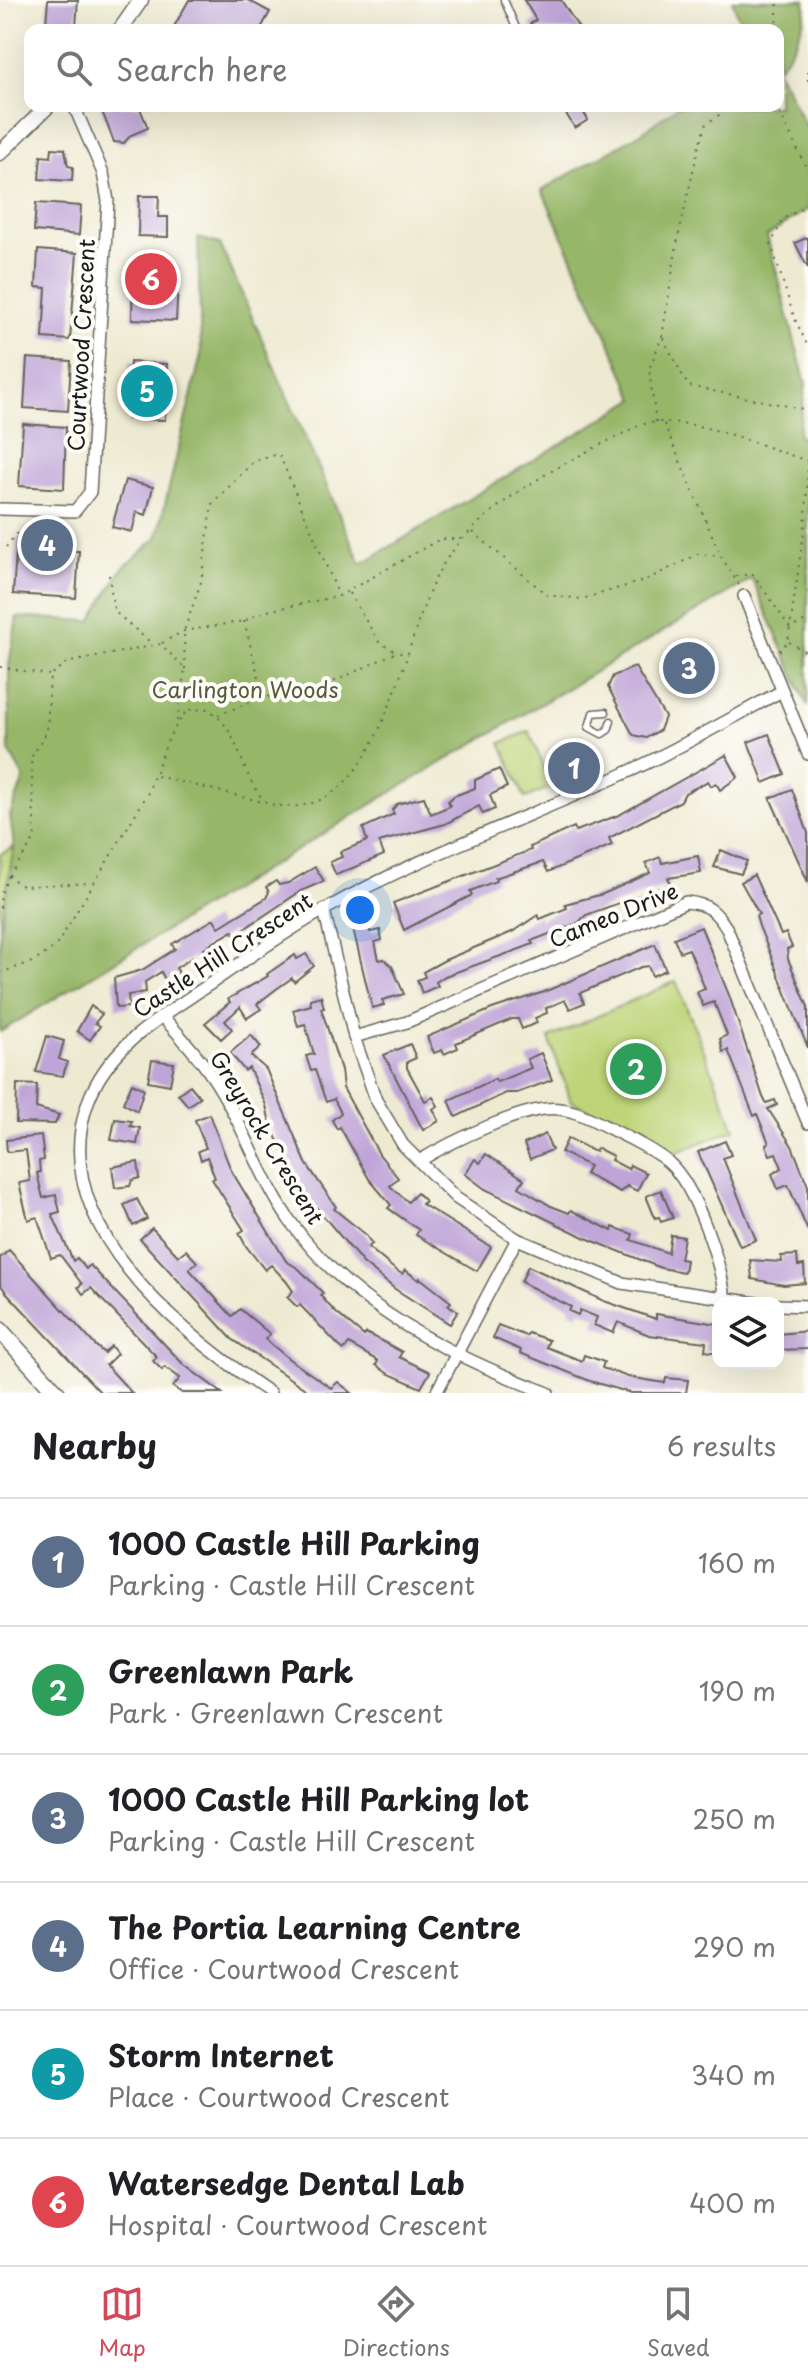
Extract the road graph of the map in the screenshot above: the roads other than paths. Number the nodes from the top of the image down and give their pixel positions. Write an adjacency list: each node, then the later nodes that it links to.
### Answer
1 (141, 0): 3 (street)
2 (504, 0): 4 (lane)
3 (124, 24)
4 (514, 24)
5 (42, 112): 7 (street)
6 (77, 112): 8 (street, Courtwood Crescent)
7 (0, 153)
8 (0, 509)
9 (744, 596): 10 (street)
10 (782, 691): 15 (street); 16 (street, Castle Hill Crescent)
11 (606, 712): 13 (lane)
12 (611, 721): 13 (lane)
13 (607, 732): 14 (lane)
14 (611, 741)
15 (808, 754)
16 (324, 910): 17 (street, Castle Hill Crescent); 18 (street)
17 (162, 1016): 27 (street, Greyrock Crescent); 29 (street, Castle Hill Crescent)
18 (354, 1037): 19 (street, Cameo Drive); 20 (street)
19 (808, 1123)
20 (419, 1161): 21 (street); 22 (street)
21 (517, 1239): 23 (street); 27 (street)
22 (725, 1297)
23 (712, 1299)
24 (784, 1305): 25 (street)
25 (808, 1306)
26 (0, 1330): 28 (main road)
27 (455, 1354): 30 (street); 31 (street, Greyrock Crescent)
28 (57, 1393)
29 (270, 1393)
30 (436, 1393)
31 (548, 1393)

